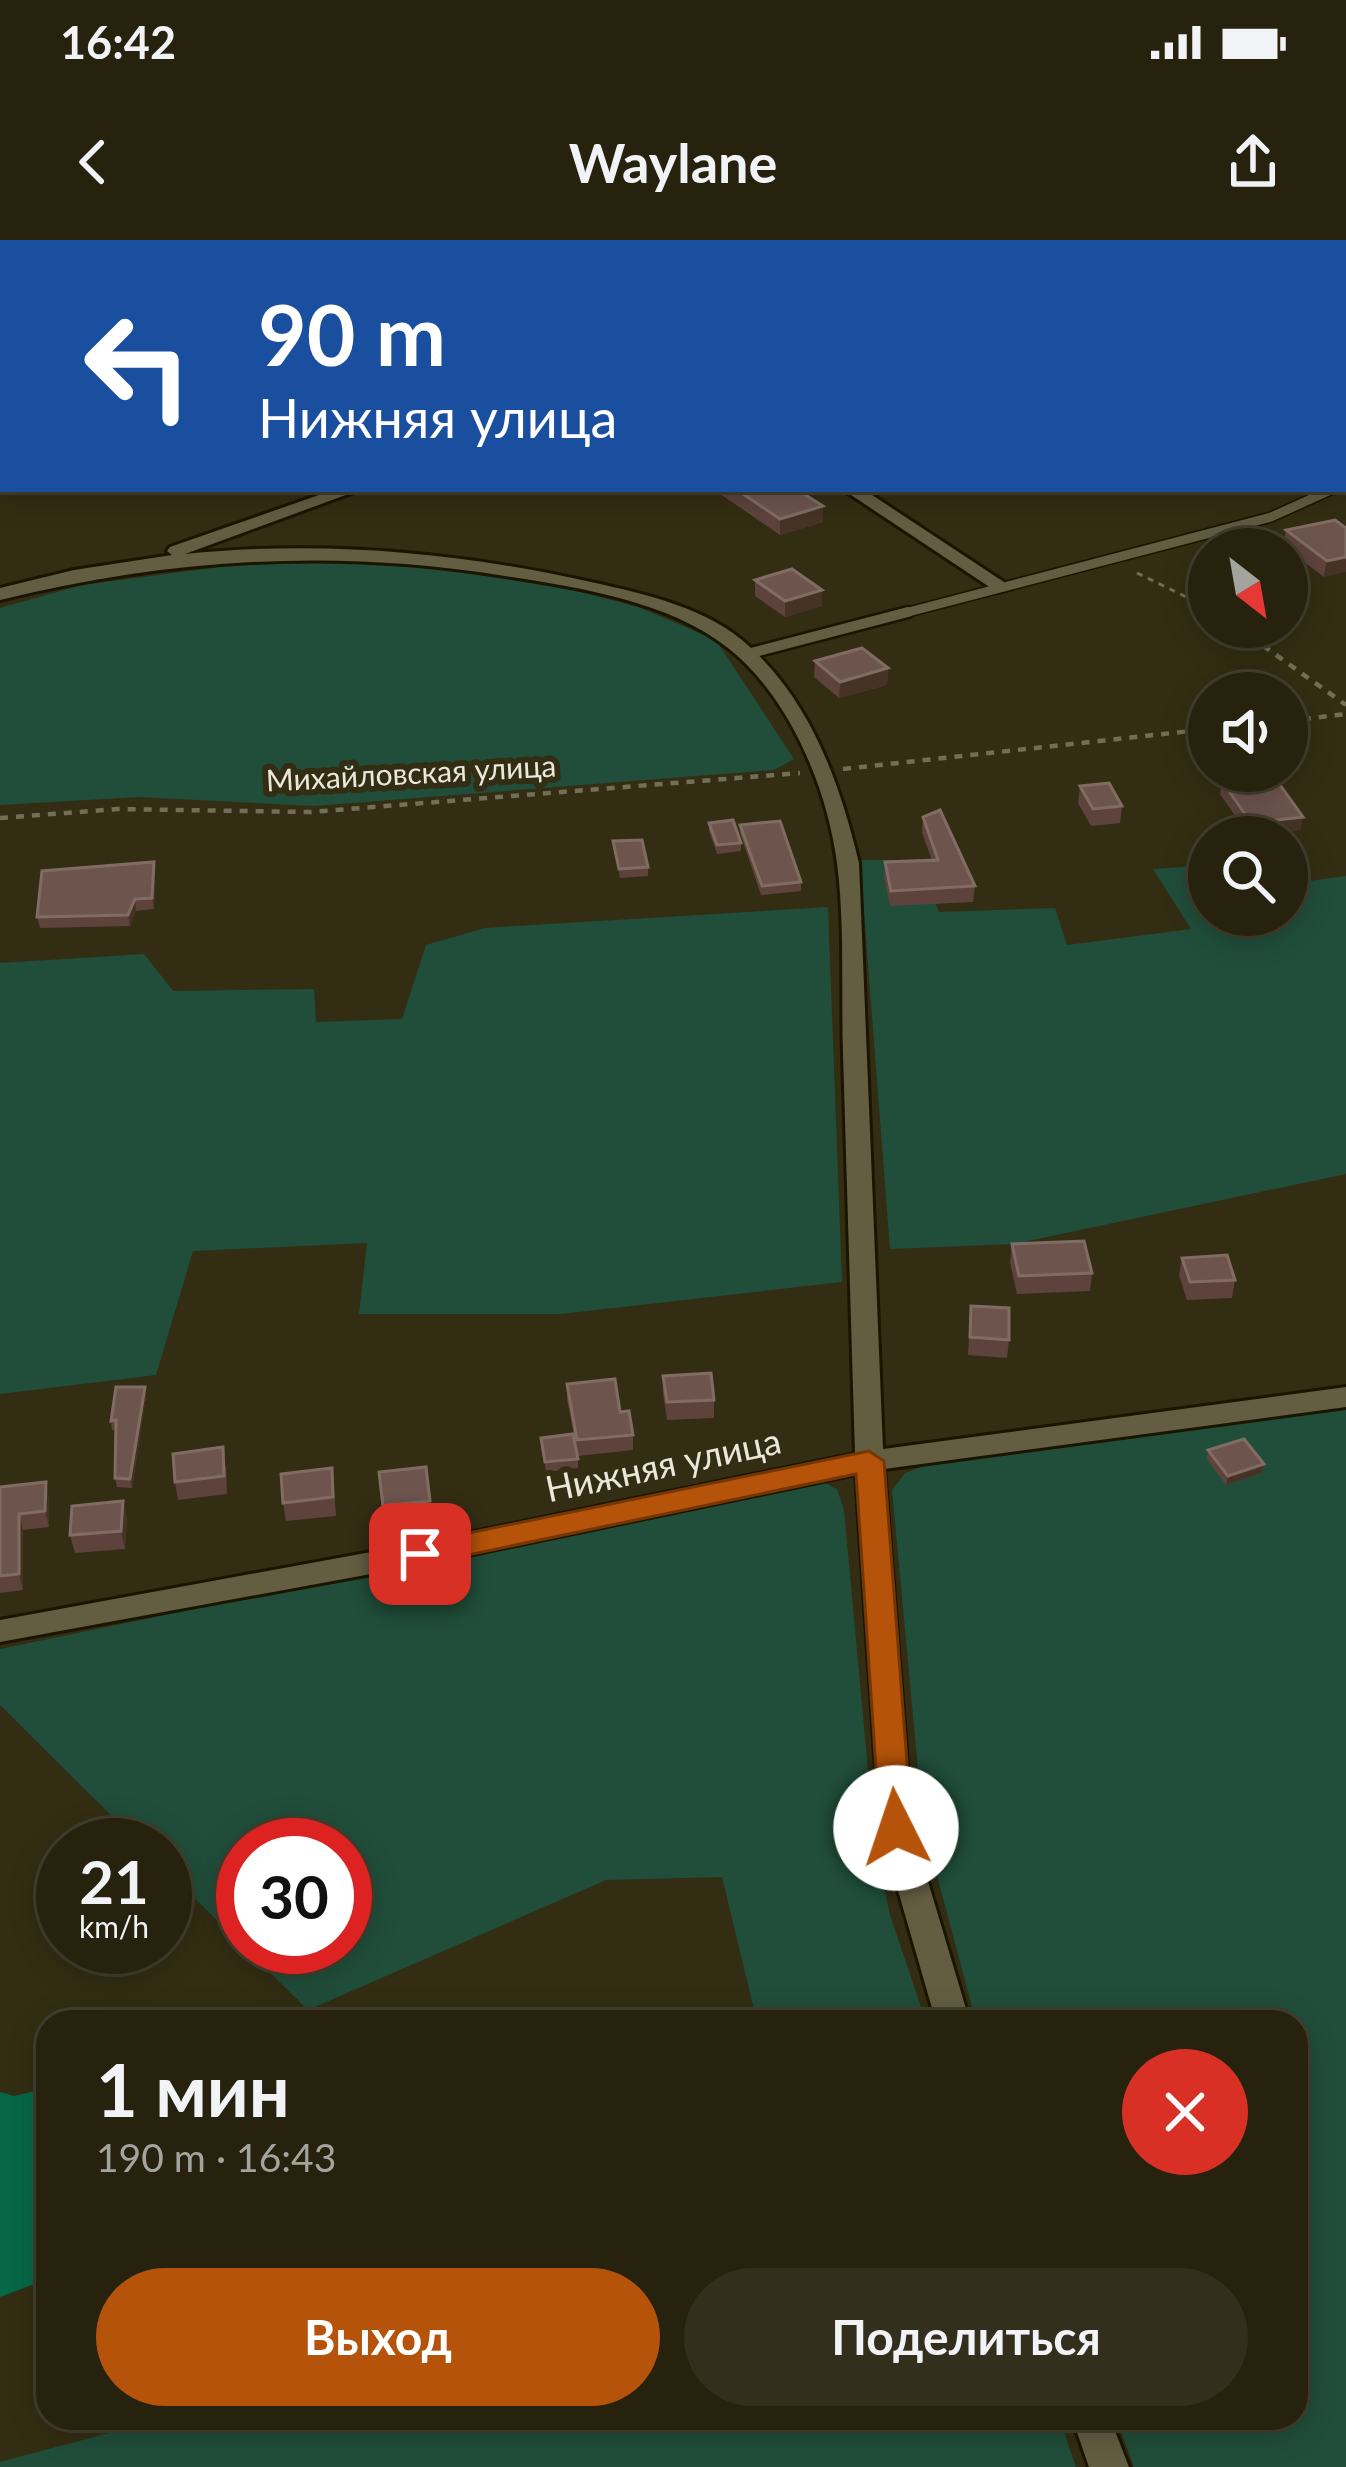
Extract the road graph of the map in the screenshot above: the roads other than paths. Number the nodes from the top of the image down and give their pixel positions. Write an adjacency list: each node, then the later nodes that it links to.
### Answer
1 (345, 492): 4 (street)
2 (856, 492): 5 (street)
3 (1326, 492): 5 (lane)
4 (151, 561): 6 (street); 7 (street)
5 (1004, 588): 7 (lane)
6 (0, 594)
7 (747, 654): 9 (street)
8 (1346, 1397): 9 (street, Нижняя улица)
9 (869, 1461): 10 (street, Нижняя улица); 11 (street)
10 (0, 1630)
11 (949, 2010)
12 (1095, 2430): 13 (street)
13 (1108, 2467)

